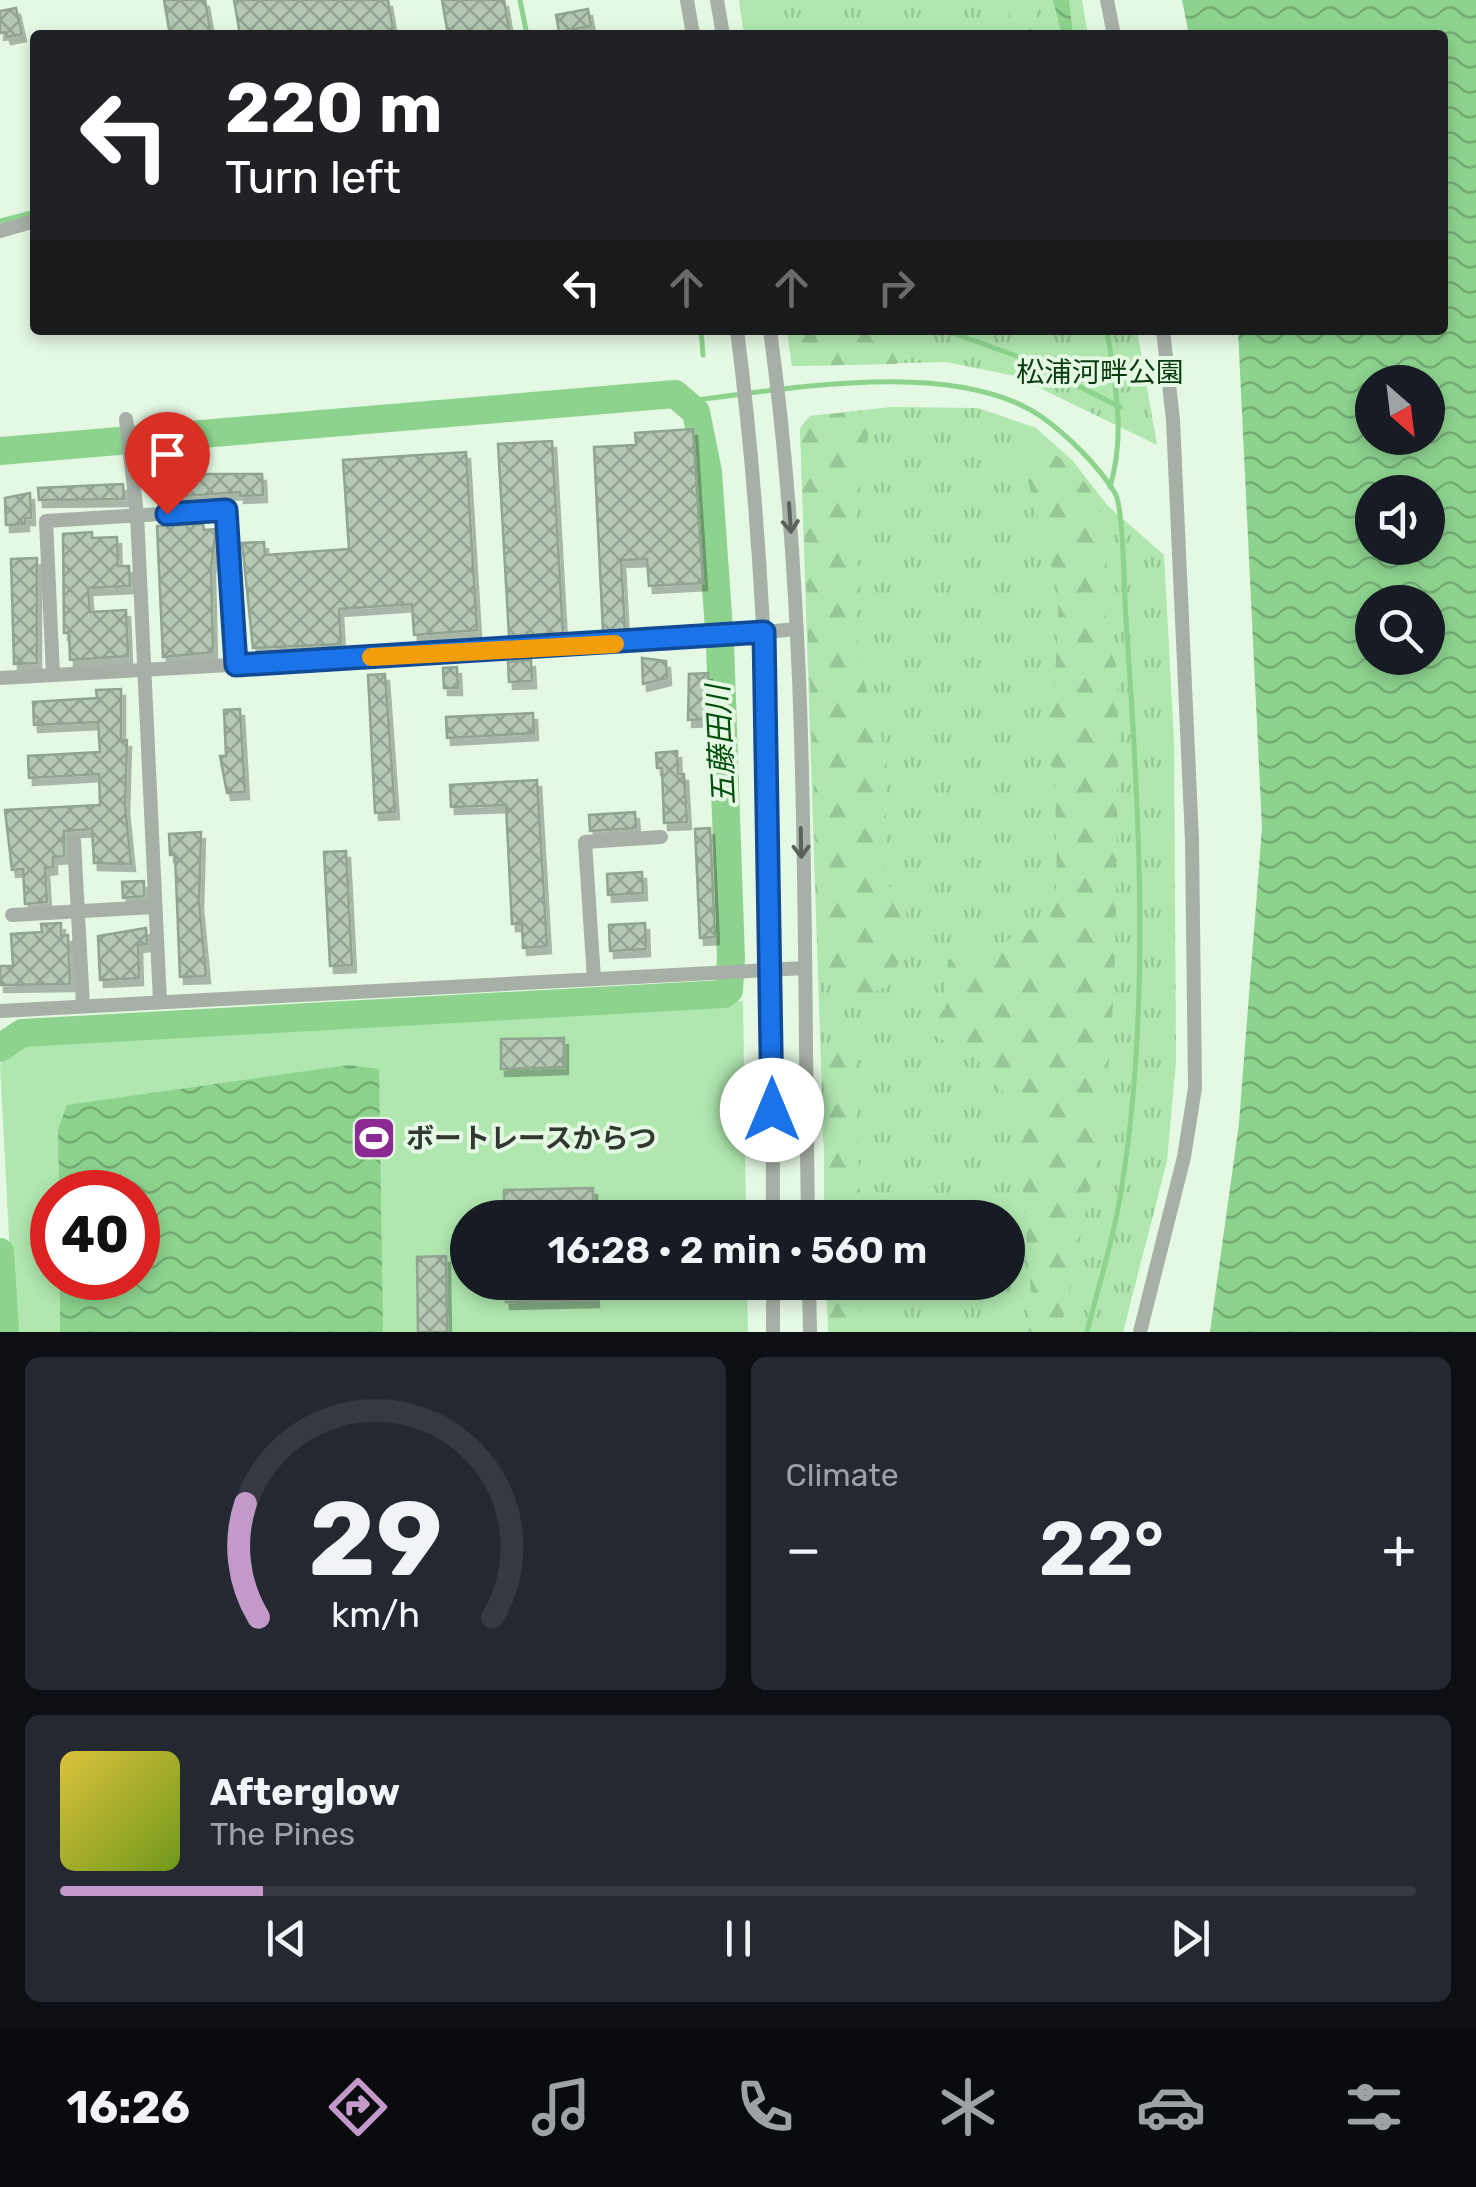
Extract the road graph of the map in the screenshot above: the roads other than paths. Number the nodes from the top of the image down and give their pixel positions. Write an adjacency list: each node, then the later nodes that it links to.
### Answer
1 (687, 0): 4 (street)
2 (717, 0): 5 (street)
3 (1108, 0): 6 (street)
4 (692, 30)
5 (722, 30)
6 (1113, 30)
7 (30, 222): 8 (street)
8 (0, 231)
9 (739, 335): 15 (street)
10 (771, 335): 14 (street, one-way to 14)
11 (1163, 335): 37 (street)
12 (126, 419): 13 (street)
13 (138, 515): 16 (street); 17 (street); 18 (street)
14 (796, 629): 15 (street); 25 (street, one-way to 25)
15 (764, 632): 16 (street); 26 (street)
16 (236, 665): 17 (street)
17 (142, 670): 18 (street); 22 (street)
18 (53, 675): 19 (street)
19 (0, 678)
20 (661, 837): 27 (street)
21 (74, 841): 23 (street)
22 (154, 907): 23 (street); 28 (street)
23 (78, 911): 24 (street); 29 (street)
24 (12, 915)
25 (804, 968): 26 (street); 32 (street)
26 (772, 970): 27 (street); 31 (street)
27 (594, 978): 28 (street)
28 (160, 1002): 29 (street)
29 (83, 1006): 30 (street)
30 (0, 1010)
31 (773, 1200)
32 (808, 1200)
33 (773, 1300): 35 (street)
34 (809, 1300): 36 (street)
35 (773, 1332)
36 (810, 1332)
37 (1140, 1332)

